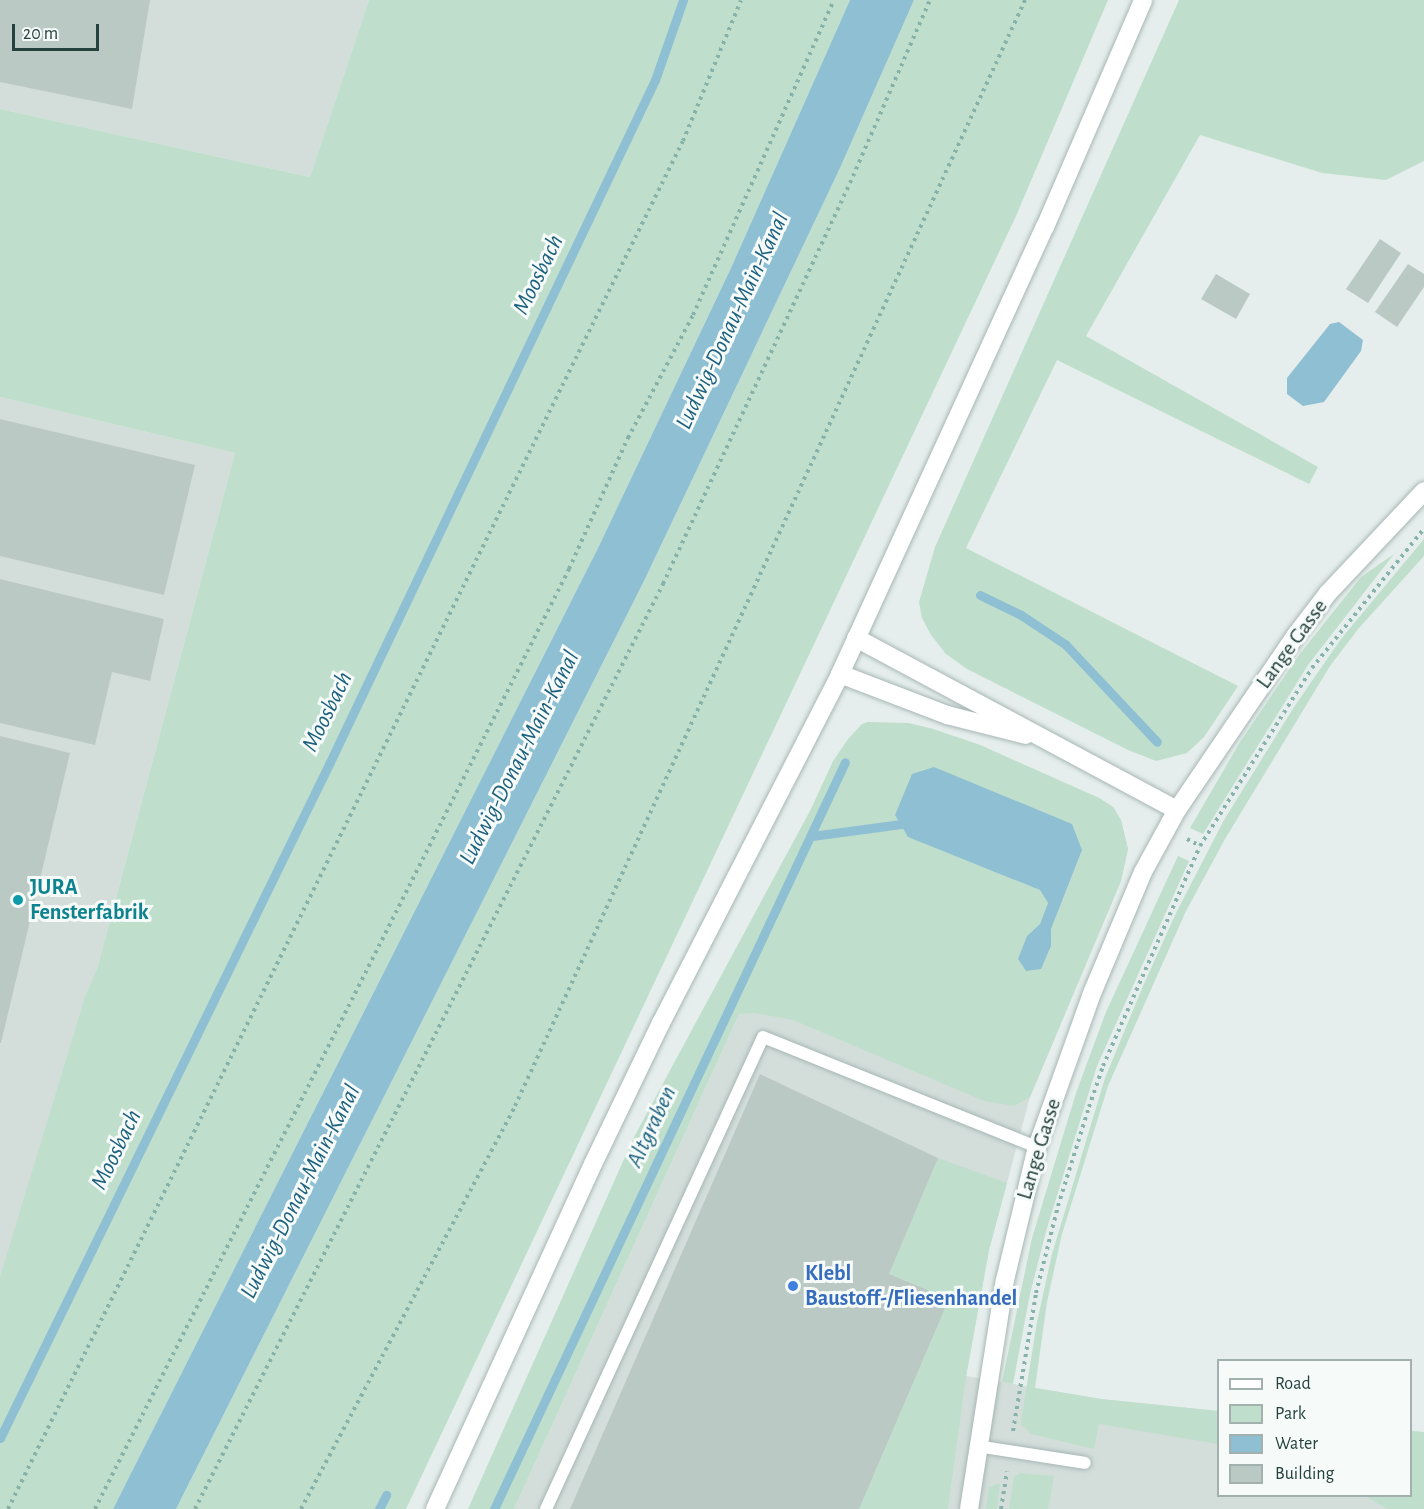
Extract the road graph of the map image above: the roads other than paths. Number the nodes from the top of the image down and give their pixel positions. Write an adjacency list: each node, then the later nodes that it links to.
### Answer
1 (1143, 0): 3 (street)
2 (1424, 491): 6 (street, Lange Gasse)
3 (856, 638): 4 (street); 5 (street)
4 (840, 674): 5 (street); 10 (street)
5 (1048, 740): 6 (street)
6 (1177, 810): 7 (street, Lange Gasse)
7 (1037, 1147): 8 (street, Lange Gasse); 11 (lane)
8 (977, 1446): 9 (lane); 12 (street, Lange Gasse)
9 (1086, 1463)
10 (435, 1509)
11 (546, 1509)
12 (969, 1509)

